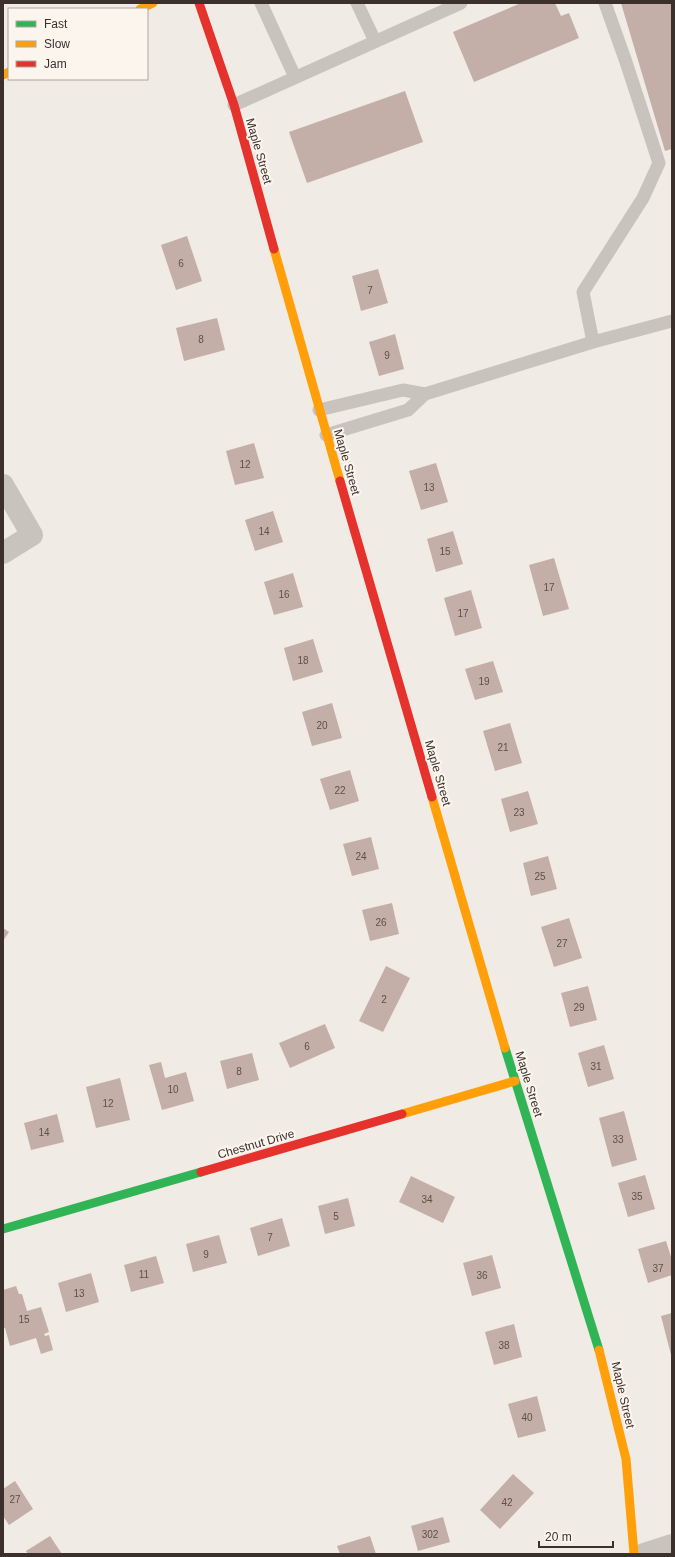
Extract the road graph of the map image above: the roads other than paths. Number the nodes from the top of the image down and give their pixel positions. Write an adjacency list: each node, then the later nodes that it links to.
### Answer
1 (153, 3): 7 (main road)
2 (199, 3): 10 (main road, Maple Street)
3 (261, 3): 9 (lane)
4 (357, 3): 8 (lane)
5 (461, 3): 8 (lane)
6 (605, 3): 12 (lane)
7 (142, 8)
8 (375, 41): 9 (lane)
9 (295, 77): 10 (lane)
10 (234, 105): 14 (main road, Maple Street)
11 (672, 321): 12 (lane)
12 (593, 342): 13 (lane)
13 (425, 394): 14 (lane); 15 (lane)
14 (319, 410): 15 (main road, Maple Street)
15 (326, 436): 18 (main road, Maple Street)
16 (3, 485): 17 (street)
17 (3, 553)
18 (515, 1081): 19 (main road, Chestnut Drive); 21 (main road, Maple Street)
19 (3, 1229)
20 (672, 1545): 22 (street)
21 (634, 1554)
22 (644, 1554)

